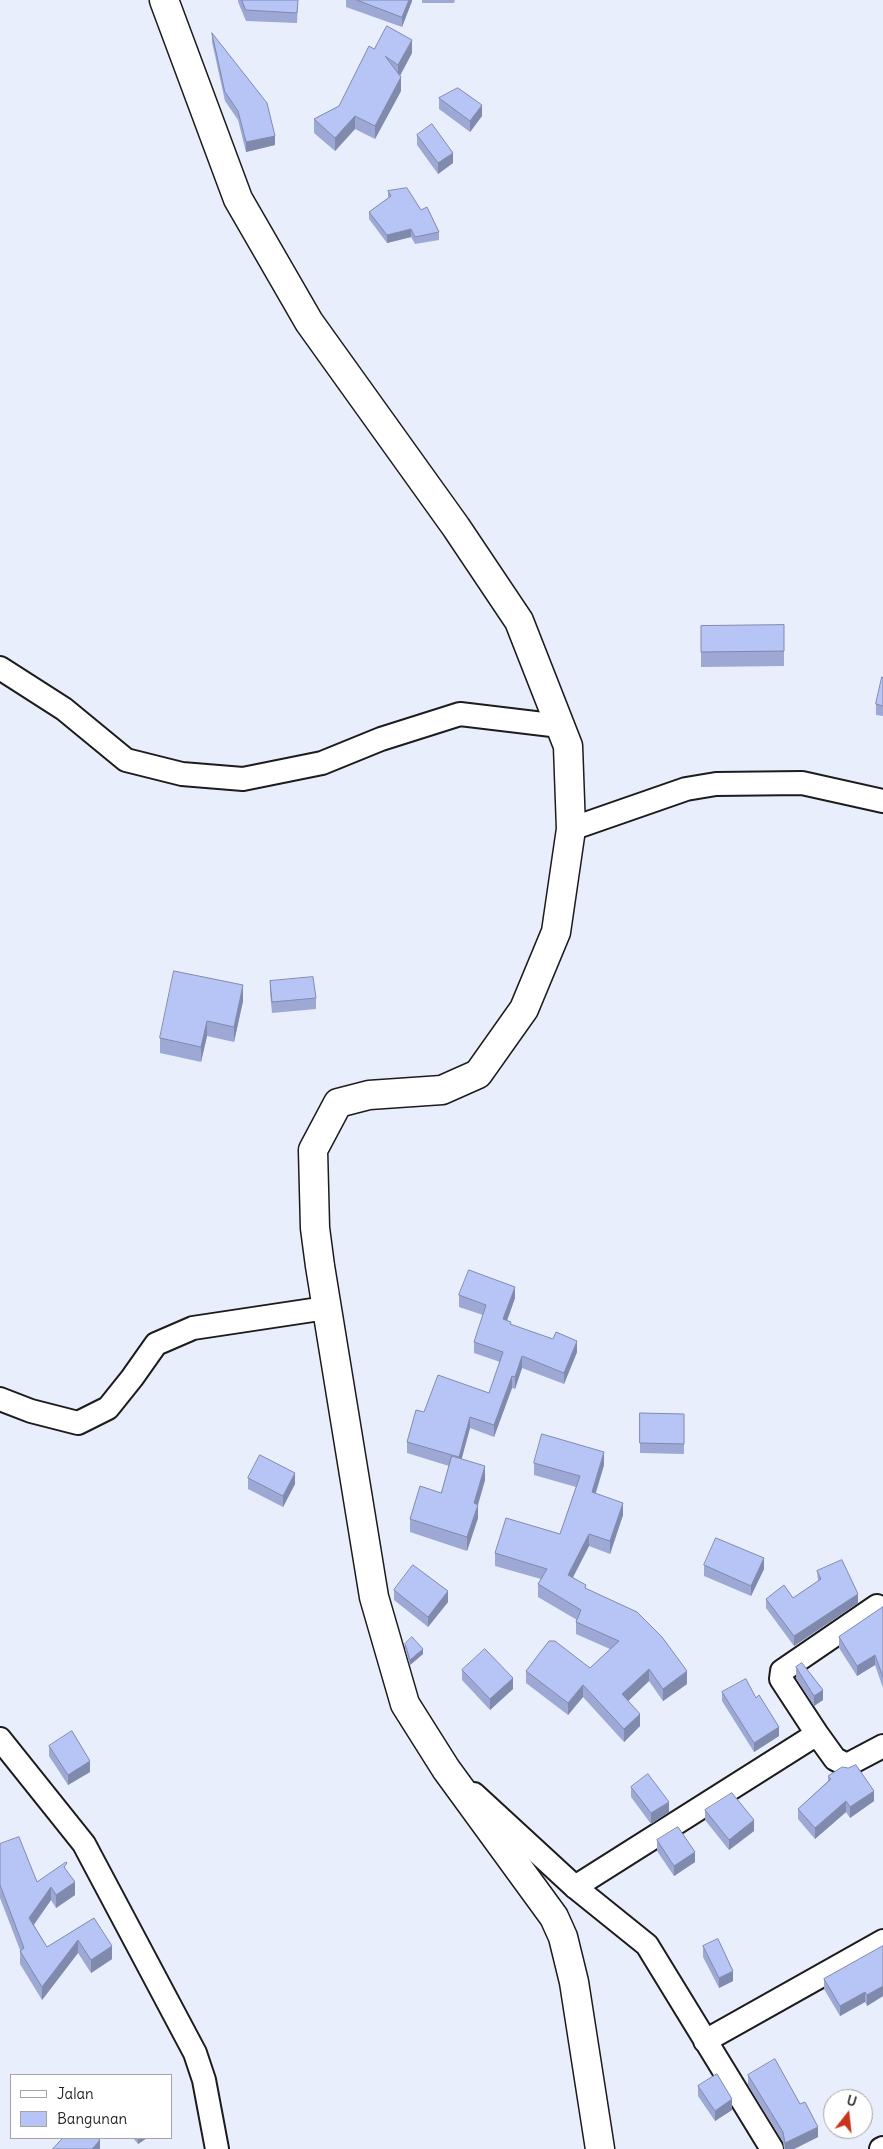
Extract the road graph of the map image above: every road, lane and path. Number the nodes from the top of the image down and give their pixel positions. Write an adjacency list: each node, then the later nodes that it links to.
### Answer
1 (164, 0): 3 (street)
2 (0, 668): 3 (street)
3 (560, 726): 5 (street)
4 (883, 801): 5 (street)
5 (571, 829): 6 (street)
6 (326, 1308): 7 (street); 12 (street)
7 (0, 1399)
8 (877, 1606): 9 (street)
9 (817, 1734): 11 (street); 13 (street)
10 (0, 1739): 16 (street)
11 (881, 1751)
12 (446, 1769): 13 (street); 17 (street)
13 (575, 1887): 15 (street)
14 (883, 1941): 15 (street)
15 (706, 2041): 18 (street)
16 (216, 2149)
17 (600, 2149)
18 (772, 2149)

